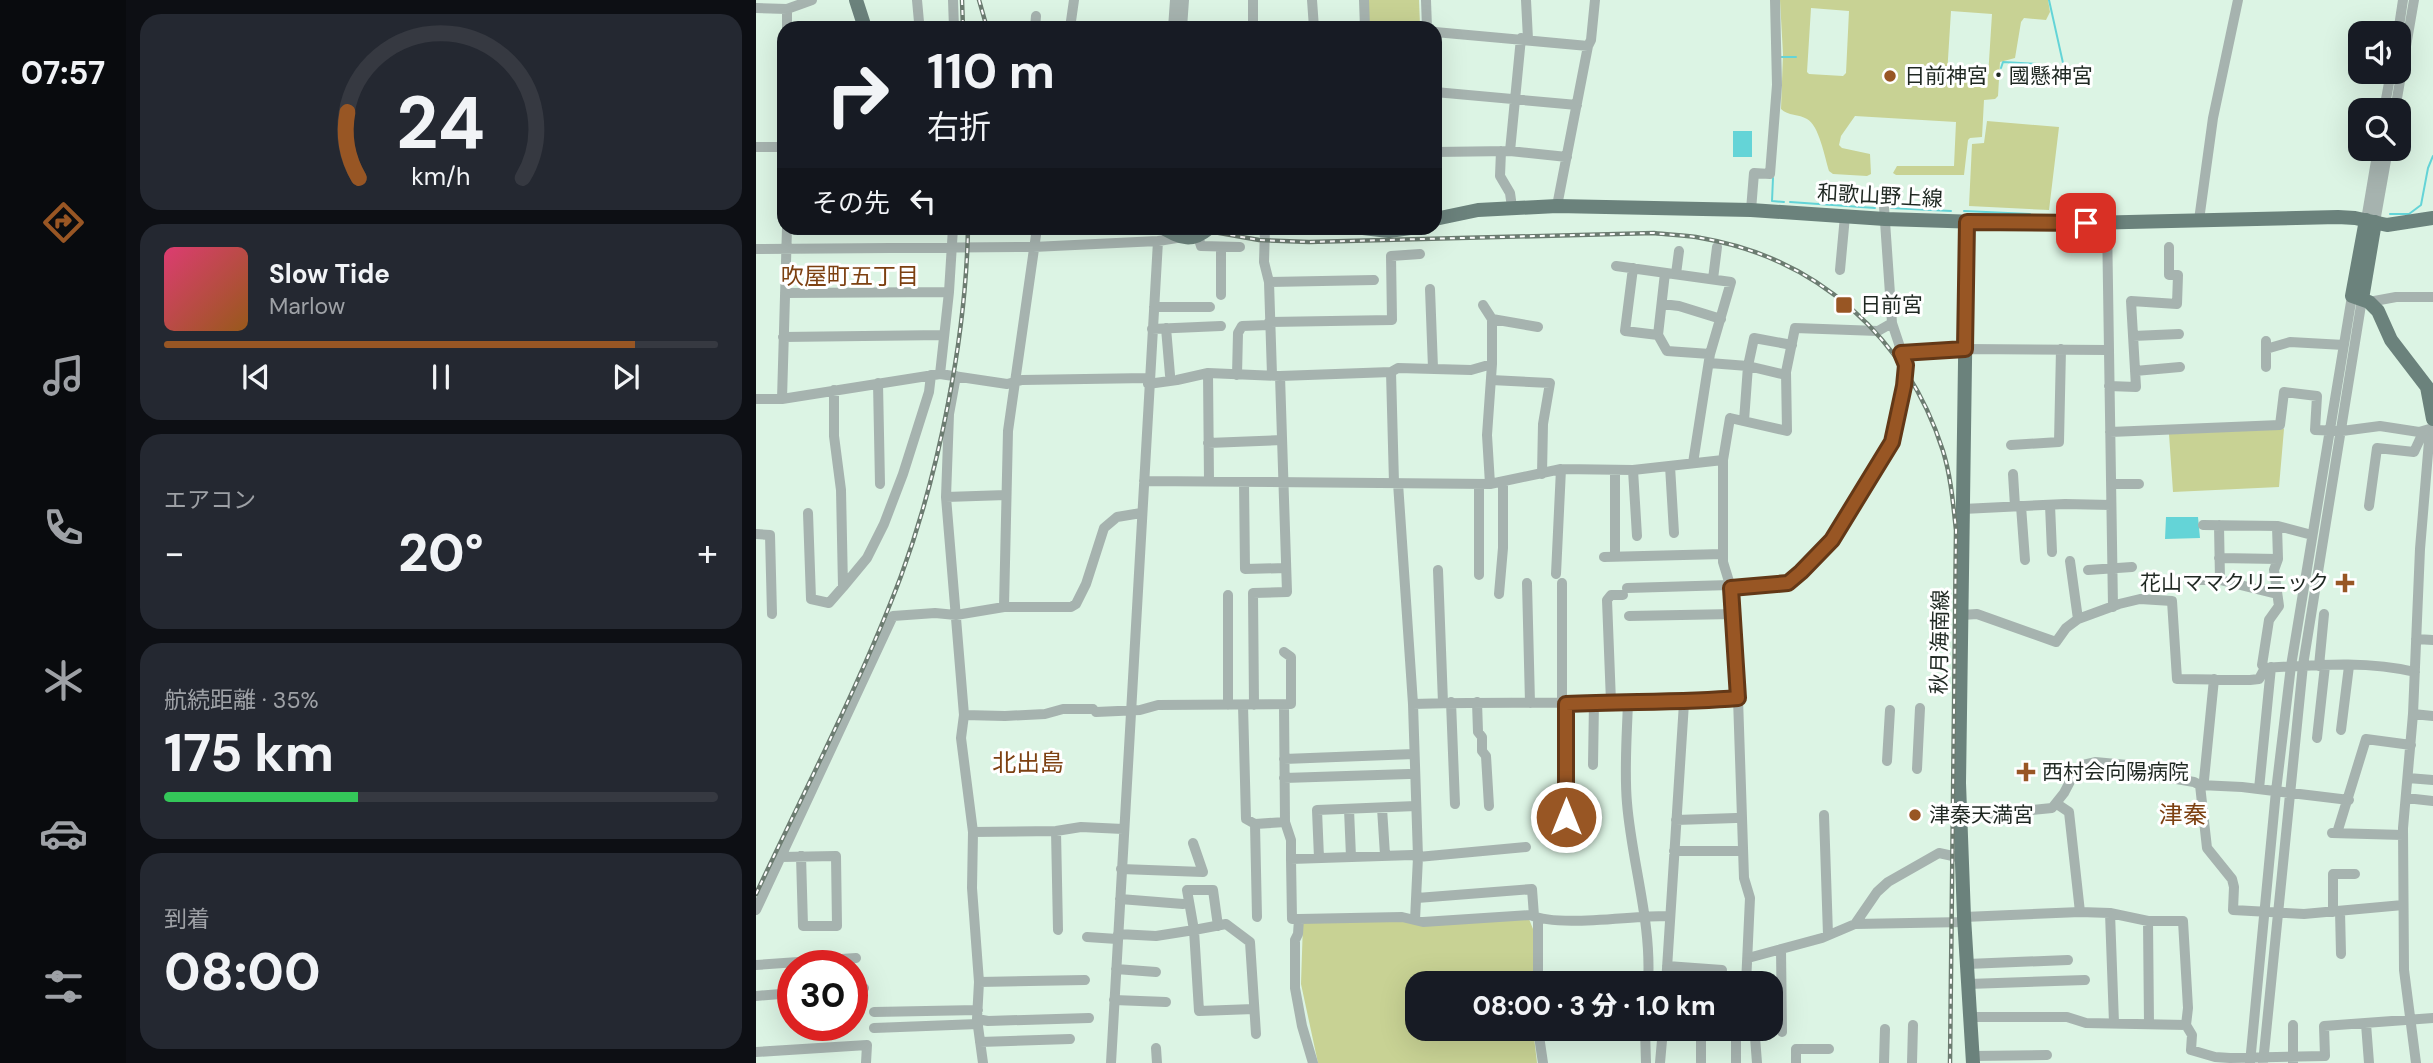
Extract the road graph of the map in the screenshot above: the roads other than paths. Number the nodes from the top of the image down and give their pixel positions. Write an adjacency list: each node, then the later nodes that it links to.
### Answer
1 (812, 0): 19 (street)
2 (856, 0): 21 (main road)
3 (917, 0): 22 (street)
4 (953, 0): 23 (street)
5 (1074, 0): 24 (street)
6 (1174, 0): 25 (street)
7 (1184, 0): 26 (street)
8 (1253, 0): 27 (street)
9 (1312, 0): 28 (street)
10 (1364, 0): 29 (street)
11 (1426, 0): 30 (street)
12 (1527, 0): 33 (street)
13 (1595, 0): 34 (street)
14 (1775, 0): 48 (street)
15 (2238, 0): 53 (street)
16 (2403, 0): 31 (street)
17 (2414, 0): 36 (street)
18 (756, 8): 19 (street)
19 (787, 9): 20 (street)
20 (787, 21)
21 (863, 21)
22 (919, 21)
23 (954, 21)
24 (1071, 21)
25 (1173, 21)
26 (1182, 21)
27 (1253, 21)
28 (1314, 21)
29 (1365, 21)
30 (1427, 21)
31 (2400, 21)
32 (1442, 33): 33 (street)
33 (1524, 39): 34 (street); 37 (street)
34 (1588, 46): 38 (street)
35 (1442, 93): 37 (street)
36 (2397, 98)
37 (1515, 100): 38 (street); 41 (street)
38 (1577, 105): 43 (street)
39 (756, 147): 40 (street)
40 (777, 147)
41 (1506, 151): 42 (street); 43 (street); 47 (street)
42 (1442, 152)
43 (1567, 156): 46 (street)
44 (2377, 161): 54 (street)
45 (2385, 161): 54 (street)
46 (1557, 206): 47 (main road, 和歌山野上線); 48 (main road, 和歌山野上線)
47 (1512, 207): 51 (main road, 和歌山野上線)
48 (1751, 210): 50 (main road, 和歌山野上線)
49 (1885, 213): 50 (main road, 和歌山野上線); 55 (main road, 和歌山野上線); 93 (street)
50 (1844, 216): 76 (street)
51 (1442, 218)
52 (2433, 218): 54 (main road, 和歌山野上線)
53 (2199, 220): 54 (main road, 和歌山野上線); 56 (main road, 和歌山野上線)
54 (2370, 221): 86 (main road)
55 (1967, 222): 56 (main road, 和歌山野上線); 106 (main road, 秋月海南線)
56 (2107, 222): 108 (street)
57 (787, 235): 69 (street)
58 (953, 235): 64 (street)
59 (1036, 235): 65 (street)
60 (1151, 235): 65 (street)
61 (1161, 235): 89 (street)
62 (1196, 235): 70 (street)
63 (1265, 235): 80 (street)
64 (952, 246): 65 (street); 69 (street); 82 (street)
65 (1033, 247): 128 (street)
66 (1240, 247): 70 (street)
67 (1717, 247): 78 (street)
68 (2169, 247): 102 (street)
69 (786, 248): 71 (street); 83 (street)
70 (1221, 248): 84 (street)
71 (756, 249)
72 (1679, 251): 77 (street)
73 (1420, 254): 94 (street)
74 (1616, 266): 75 (street)
75 (1633, 268): 77 (street); 101 (street)
76 (1840, 270)
77 (1671, 273): 78 (street); 87 (street)
78 (1713, 279): 92 (street)
79 (1374, 281): 80 (street)
80 (1269, 282): 94 (street)
81 (1430, 289): 115 (street)
82 (949, 292): 83 (street); 100 (street)
83 (785, 293): 103 (street)
84 (1221, 295)
85 (2433, 297): 86 (street)
86 (2361, 299): 105 (street); 129 (main road); 136 (street)
87 (1661, 304): 92 (street); 101 (street)
88 (1483, 305): 91 (street)
89 (1154, 307): 90 (street); 98 (street)
90 (1210, 307)
91 (1492, 318): 96 (street); 111 (street)
92 (1721, 319): 110 (street)
93 (1892, 323): 104 (street); 109 (street)
94 (1269, 324): 119 (street); 124 (street)
95 (1221, 326): 97 (street)
96 (1538, 327)
97 (1166, 328): 98 (street); 123 (street)
98 (1152, 329): 126 (street)
99 (2179, 334): 102 (street)
100 (944, 335): 103 (street); 120 (street)
101 (1658, 335): 110 (street)
102 (2133, 336): 116 (street)
103 (783, 337): 132 (street)
104 (1792, 345): 112 (street); 121 (street)
105 (2344, 345): 114 (street); 136 (street)
106 (1965, 349): 107 (street); 109 (street); 165 (main road, 秋月海南線)
107 (2061, 349): 108 (street); 140 (street)
108 (2108, 350): 130 (street)
109 (1901, 353): 193 (street)
110 (1710, 358): 112 (street); 142 (street)
111 (1492, 364): 115 (street); 125 (street)
112 (1748, 366): 121 (street); 134 (street)
113 (2180, 367): 116 (street)
114 (2266, 367)
115 (1433, 368): 117 (street)
116 (2135, 370): 130 (street)
117 (1391, 372): 124 (street); 154 (street)
118 (1208, 373): 119 (street); 126 (street); 139 (street)
119 (1237, 374): 124 (street)
120 (936, 375): 122 (street); 127 (street); 192 (street)
121 (1786, 375): 134 (street)
122 (956, 376): 128 (street); 160 (street)
123 (1170, 376)
124 (1276, 376): 138 (street)
125 (1491, 380): 147 (street); 156 (street)
126 (1148, 381): 128 (street); 149 (street)
127 (878, 383): 131 (street); 155 (street)
128 (1013, 383): 159 (street)
129 (2429, 383): 135 (main road)
130 (2109, 386): 137 (street)
131 (834, 390): 132 (street); 192 (street)
132 (782, 398): 133 (street)
133 (756, 399)
134 (1744, 421): 141 (street)
135 (2432, 425): 136 (street); 164 (street); 175 (street)
136 (2336, 431): 137 (street); 174 (street); 209 (street)
137 (2109, 432): 157 (street)
138 (1282, 439): 139 (street); 152 (street)
139 (1208, 443): 150 (street)
140 (2011, 445)
141 (1723, 460): 142 (street); 178 (street)
142 (1693, 463): 143 (street)
143 (1670, 466): 145 (street); 171 (street)
144 (1561, 469): 146 (street); 147 (street); 224 (street)
145 (1633, 470): 146 (street); 173 (street)
146 (1615, 471): 178 (street)
147 (1542, 474): 153 (street)
148 (2013, 474): 163 (street)
149 (1144, 481): 150 (street); 167 (street)
150 (1209, 481): 151 (street)
151 (1244, 482): 152 (street); 184 (street)
152 (1283, 482): 154 (street); 184 (street)
153 (1503, 482): 156 (street); 194 (street)
154 (1396, 483): 156 (street); 223 (street)
155 (880, 484)
156 (1485, 484): 188 (street)
157 (2110, 484): 158 (street); 162 (street)
158 (2139, 484)
159 (1006, 495): 160 (street); 197 (street)
160 (946, 497): 202 (street)
161 (2050, 505): 162 (street); 163 (street); 177 (street)
162 (2111, 505): 185 (street)
163 (2018, 506): 165 (street); 181 (street)
164 (2369, 506)
165 (1963, 509): 203 (main road, 秋月海南線)
166 (808, 513): 192 (street)
167 (1141, 513): 197 (street); 229 (street)
168 (2203, 525): 169 (street)
169 (2219, 525): 170 (street); 179 (street)
170 (2277, 526): 174 (street); 180 (street)
171 (1674, 533)
172 (756, 534): 199 (street)
173 (1637, 536)
174 (2312, 536): 209 (street)
175 (2420, 549): 176 (street); 206 (street)
176 (2433, 550)
177 (2052, 552)
178 (1723, 554): 193 (street)
179 (2219, 558): 180 (street); 190 (street)
180 (2278, 559): 195 (street)
181 (2025, 560)
182 (2070, 561): 205 (street)
183 (2132, 567): 185 (street)
184 (1286, 568): 226 (street)
185 (2111, 568): 187 (street); 198 (street)
186 (1438, 570): 221 (street)
187 (2088, 570)
188 (1479, 575)
189 (2195, 580): 190 (street)
190 (2220, 580): 195 (street)
191 (1527, 583): 222 (street)
192 (843, 587)
193 (1731, 587): 200 (street); 219 (street)
194 (1499, 594)
195 (2277, 594): 212 (street)
196 (1228, 595): 225 (street)
197 (1004, 607): 202 (street)
198 (2113, 607): 205 (street); 214 (street)
199 (772, 614)
200 (1733, 614): 204 (street); 215 (street)
201 (2324, 614): 210 (street)
202 (956, 615): 231 (street); 280 (street)
203 (1962, 615): 205 (street); 264 (main road, 秋月海南線)
204 (1629, 616)
205 (2078, 619)
206 (2416, 639): 207 (street); 213 (street)
207 (2433, 640)
208 (1284, 652): 227 (street)
209 (2297, 666): 210 (street); 212 (street); 251 (street); 252 (street)
210 (2322, 666): 211 (street); 236 (street)
211 (2348, 666): 213 (street); 234 (street)
212 (2268, 668): 214 (street); 249 (street)
213 (2415, 672): 232 (street)
214 (2214, 679): 248 (street)
215 (1738, 698): 220 (street); 314 (street)
216 (1628, 701): 219 (street); 220 (street); 297 (street)
217 (1477, 702): 221 (street); 222 (street); 258 (street)
218 (1594, 702): 219 (street); 224 (street); 242 (street)
219 (1611, 702)
220 (1684, 702): 266 (street)
221 (1447, 703): 223 (street); 256 (street)
222 (1530, 703): 224 (street)
223 (1413, 704): 239 (street)
224 (1564, 704): 263 (street)
225 (1228, 705): 226 (street); 229 (street)
226 (1248, 705): 227 (street); 268 (street)
227 (1284, 705): 240 (street)
228 (1920, 708): 243 (street)
229 (1131, 710): 231 (street); 269 (street)
230 (1890, 710): 241 (street)
231 (964, 715): 271 (street)
232 (2413, 715): 233 (street); 238 (street)
233 (2433, 716)
234 (2341, 730)
235 (2353, 737): 237 (street)
236 (2317, 738)
237 (2366, 739): 238 (street); 254 (street)
238 (2411, 745): 246 (street)
239 (1411, 757): 240 (street); 244 (street); 261 (street)
240 (1284, 759): 245 (street)
241 (1887, 761)
242 (1593, 765)
243 (1917, 769)
244 (1409, 774): 245 (street); 250 (street)
245 (1284, 778): 267 (street)
246 (2408, 778): 247 (street); 253 (street)
247 (2433, 780)
248 (2200, 785): 249 (street); 257 (street); 294 (street)
249 (2259, 789): 251 (street)
250 (1410, 790)
251 (2276, 792): 252 (street); 294 (street)
252 (2290, 793): 254 (street); 296 (street)
253 (2406, 798): 255 (street); 272 (street)
254 (2349, 800): 272 (street)
255 (2433, 801)
256 (1455, 804)
257 (2057, 804): 264 (street); 293 (street)
258 (1489, 806)
259 (1382, 808): 260 (street); 261 (street); 277 (street)
260 (1349, 809): 281 (street); 282 (street)
261 (1414, 811): 279 (street)
262 (1824, 815): 309 (street)
263 (1566, 817)
264 (1960, 817): 283 (main road, 秋月海南線)
265 (1736, 818): 266 (street)
266 (1676, 820): 275 (street)
267 (1285, 822): 268 (street); 284 (street)
268 (1255, 824): 299 (street)
269 (1123, 829): 270 (street); 285 (street)
270 (1056, 831): 271 (street); 307 (street)
271 (973, 832): 330 (street)
272 (2403, 835): 290 (street)
273 (1193, 843): 285 (street)
274 (1526, 847): 279 (street)
275 (1674, 851): 276 (street); 298 (street)
276 (1737, 851)
277 (1385, 855): 279 (street); 281 (street)
278 (801, 856): 278 (street); 280 (street)
279 (1415, 856): 287 (street)
280 (781, 857): 291 (street)
281 (1351, 857): 282 (street)
282 (1319, 858): 284 (street)
283 (1962, 858): 303 (main road, 秋月海南線); 305 (street)
284 (1291, 859): 301 (street)
285 (1121, 869): 288 (street)
286 (2355, 874): 292 (street)
287 (1417, 898): 300 (street); 302 (street)
288 (1120, 899): 289 (street); 311 (street)
289 (1183, 904)
290 (2403, 905): 292 (street); 342 (street)
291 (756, 910)
292 (2336, 911): 296 (street); 313 (street)
293 (2080, 912): 295 (street); 303 (street)
294 (2264, 912): 296 (street); 366 (street)
295 (2110, 913): 304 (street); 343 (street)
296 (2278, 913): 367 (street)
297 (1646, 915): 298 (street); 300 (street); 323 (street)
298 (1670, 916): 319 (street)
299 (1257, 917)
300 (1536, 918): 302 (street); 322 (street)
301 (1299, 919): 302 (street); 374 (street)
302 (1415, 920)
303 (1964, 920): 305 (street); 318 (main road, 秋月海南線)
304 (2147, 920): 344 (street); 348 (street)
305 (1855, 924): 309 (street)
306 (1218, 926): 308 (street); 308 (street); 336 (street)
307 (1058, 930)
308 (1194, 930): 311 (street); 336 (street)
309 (1828, 935): 312 (street)
310 (1087, 937): 311 (street)
311 (1118, 937): 320 (street)
312 (1781, 949): 314 (street); 326 (street)
313 (2341, 954)
314 (1748, 958): 325 (street)
315 (2068, 960): 318 (street)
316 (777, 963): 317 (street)
317 (756, 964)
318 (1967, 964): 331 (main road, 秋月海南線)
319 (1667, 966): 321 (street); 324 (street)
320 (1116, 969): 327 (street); 334 (street)
321 (1722, 970)
322 (1538, 971)
323 (1648, 971)
324 (1666, 971)
325 (1745, 971)
326 (1781, 971)
327 (1156, 972)
328 (1085, 981): 330 (street)
329 (2085, 981): 331 (street)
330 (979, 982): 340 (street)
331 (1968, 984): 338 (main road, 秋月海南線)
332 (777, 994): 333 (street)
333 (756, 996)
334 (1114, 1000): 335 (street); 372 (street)
335 (1166, 1002)
336 (1254, 1009): 351 (street)
337 (874, 1013): 340 (street)
338 (1970, 1017): 343 (street); 365 (main road, 秋月海南線)
339 (2433, 1017): 342 (street)
340 (977, 1018): 341 (street); 349 (street); 359 (street)
341 (1089, 1018)
342 (2412, 1021): 345 (street); 386 (street)
343 (2114, 1023): 344 (street)
344 (2149, 1024): 348 (street)
345 (2366, 1024): 369 (street); 385 (street)
346 (1913, 1025): 383 (street)
347 (2292, 1025): 368 (street)
348 (2186, 1026): 362 (street)
349 (874, 1028)
350 (1885, 1029): 382 (street)
351 (1256, 1034)
352 (1070, 1039): 359 (street)
353 (1540, 1041): 375 (street)
354 (1645, 1041): 376 (street)
355 (1661, 1041): 377 (street)
356 (1701, 1041): 378 (street)
357 (1736, 1041): 379 (street)
358 (1755, 1041): 380 (street)
359 (980, 1042): 371 (street)
360 (1156, 1048): 373 (street)
361 (1829, 1049): 381 (street)
362 (2190, 1050): 366 (street); 384 (street)
363 (756, 1052): 370 (street)
364 (2047, 1055): 365 (street)
365 (1973, 1059)
366 (2250, 1060): 367 (street)
367 (2263, 1060): 368 (street)
368 (2292, 1060): 369 (street)
369 (2325, 1060)
370 (866, 1063)
371 (983, 1063)
372 (1111, 1063)
373 (1157, 1063)
374 (1313, 1063)
375 (1543, 1063)
376 (1646, 1063)
377 (1660, 1063)
378 (1701, 1063)
379 (1736, 1063)
380 (1757, 1063)
381 (1796, 1063)
382 (1884, 1063)
383 (1912, 1063)
384 (2188, 1063)
385 (2369, 1063)
386 (2416, 1063)

